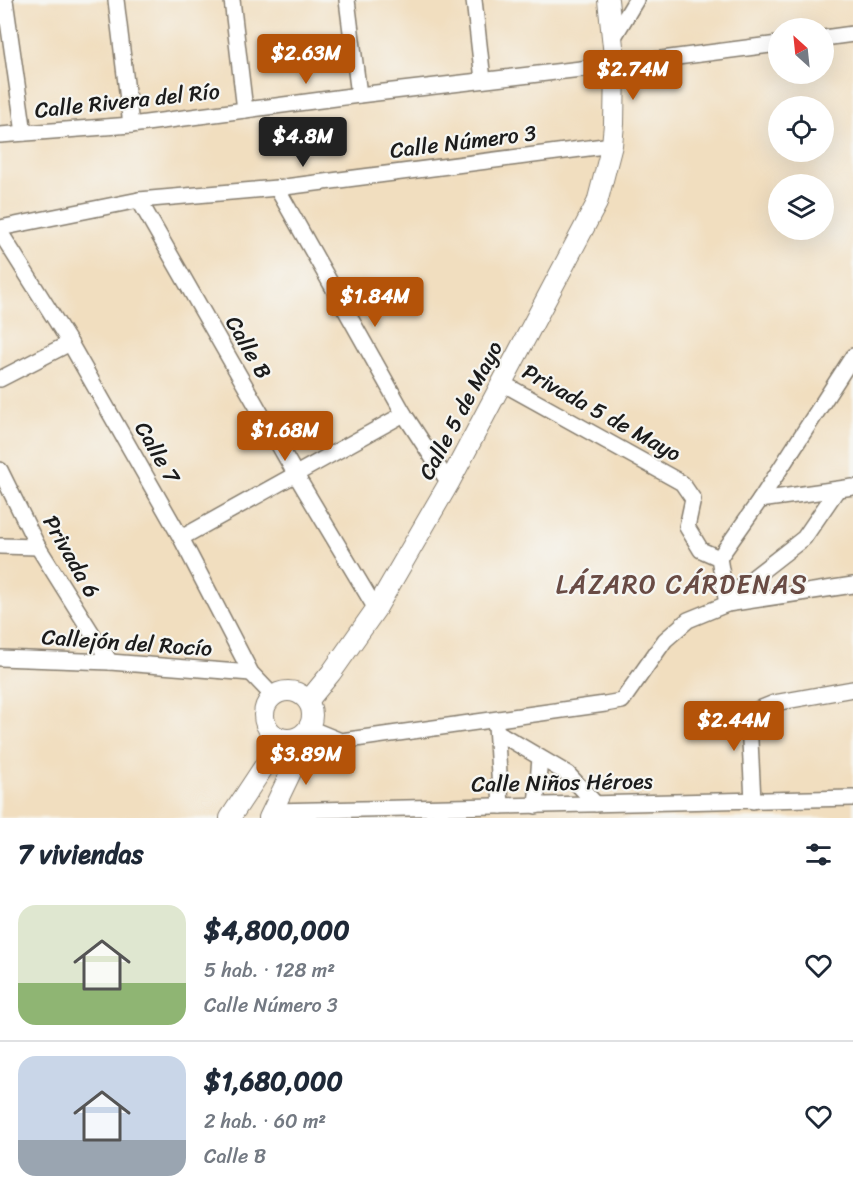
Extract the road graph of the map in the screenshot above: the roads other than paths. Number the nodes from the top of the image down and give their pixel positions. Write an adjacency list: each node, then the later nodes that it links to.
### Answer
1 (5, 0): 17 (street)
2 (117, 0): 16 (street)
3 (232, 0): 15 (street)
4 (346, 0): 14 (street)
5 (474, 0): 13 (street)
6 (608, 0): 10 (street, Calle 5 de Mayo)
7 (636, 0): 10 (street)
8 (853, 34): 9 (street)
9 (834, 37)
10 (612, 40): 12 (street, Calle 5 de Mayo)
11 (768, 46): 12 (street, Calle Rivera del Río)
12 (615, 71): 13 (street, Calle Rivera del Río); 19 (street, Calle 5 de Mayo)
13 (483, 80): 14 (street, Calle Rivera del Río)
14 (358, 95): 15 (street, Calle Rivera del Río)
15 (245, 110): 16 (street, Calle Rivera del Río)
16 (131, 125): 17 (street, Calle Rivera del Río)
17 (24, 133): 18 (street, Calle Rivera del Río)
18 (0, 135)
19 (612, 145): 20 (street, Calle Número 3); 28 (street, Calle 5 de Mayo)
20 (277, 188): 21 (street, Calle Número 3); 29 (street)
21 (139, 200): 22 (street, Calle Número 3); 31 (street, Calle B)
22 (0, 230): 23 (street, Calle 7)
23 (70, 343): 26 (street); 36 (street, Calle 7)
24 (853, 356): 27 (street)
25 (853, 379): 27 (street)
26 (0, 380)
27 (837, 381): 35 (street)
28 (502, 383): 32 (street, Calle 5 de Mayo); 39 (street, Privada 5 de Mayo)
29 (405, 414): 31 (street); 32 (street)
30 (0, 471): 38 (street, Privada 6)
31 (296, 475): 36 (street); 42 (street, Calle B)
32 (449, 483): 42 (street, Calle 5 de Mayo)
33 (853, 487): 34 (street)
34 (837, 490): 35 (street); 41 (street)
35 (760, 500): 39 (street)
36 (182, 538): 45 (street, Calle 7)
37 (0, 546): 38 (street)
38 (39, 547): 44 (street, Privada 6)
39 (720, 558): 41 (street)
40 (853, 585): 41 (street)
41 (727, 601): 49 (street)
42 (376, 609): 48 (street, Calle 5 de Mayo)
43 (0, 658): 44 (street, Callejón del Rocío)
44 (110, 662): 45 (street, Callejón del Rocío)
45 (251, 673): 47 (street, Calle 7)
46 (853, 689): 53 (street)
47 (273, 696): 48 (street); 50 (street)
48 (308, 701): 50 (street)
49 (496, 726): 50 (street); 51 (street); 55 (street)
50 (295, 735): 59 (street); 60 (street)
51 (540, 758): 54 (street); 56 (street)
52 (853, 798): 53 (street, Calle Niños Héroes)
53 (753, 801): 57 (street, Calle Niños Héroes)
54 (596, 804): 57 (street, Calle Niños Héroes); 58 (street, Calle Niños Héroes)
55 (501, 806): 56 (street, Calle Niños Héroes); 59 (street, Calle Niños Héroes)
56 (536, 806): 58 (street, Calle Niños Héroes)
57 (636, 811)
58 (555, 812)
59 (271, 815)
60 (230, 818)

